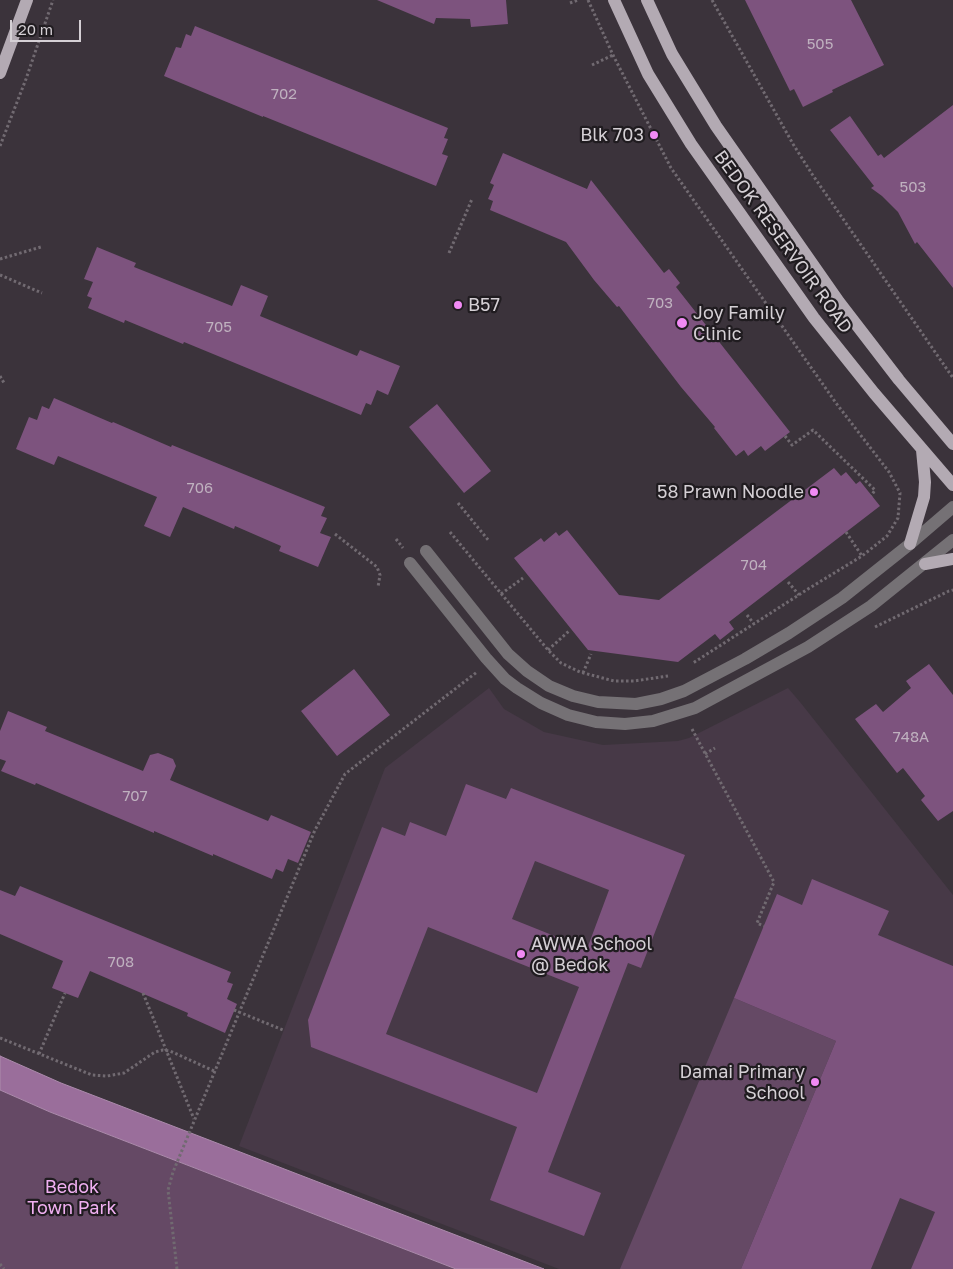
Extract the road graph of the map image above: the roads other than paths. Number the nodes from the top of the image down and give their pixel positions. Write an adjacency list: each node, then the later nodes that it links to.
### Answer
1 (27, 0): 4 (main road)
2 (614, 0): 6 (main road, BEDOK RESERVOIR ROAD)
3 (647, 0): 5 (main road, BEDOK RESERVOIR ROAD)
4 (0, 73)
5 (953, 444)
6 (922, 450): 7 (main road, BEDOK RESERVOIR ROAD); 10 (main road)
7 (953, 485)
8 (953, 507): 10 (street)
9 (953, 540): 14 (street)
10 (910, 544): 11 (street)
11 (426, 551)
12 (408, 557): 14 (street)
13 (953, 559): 14 (main road)
14 (925, 564)

